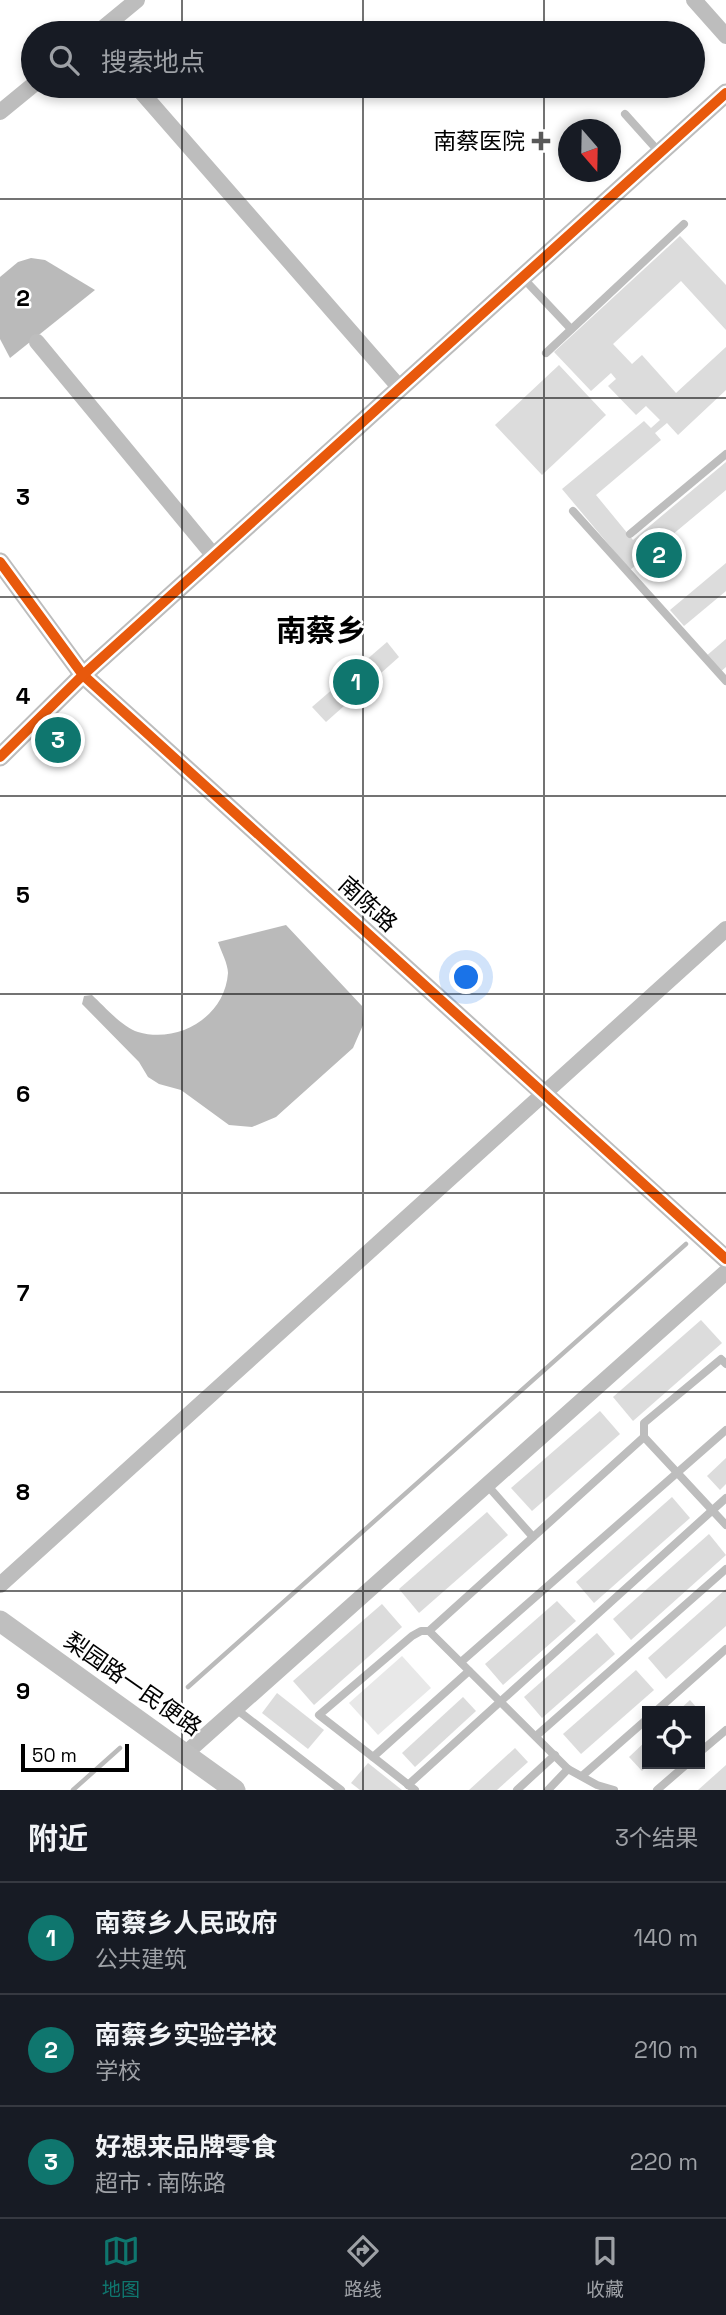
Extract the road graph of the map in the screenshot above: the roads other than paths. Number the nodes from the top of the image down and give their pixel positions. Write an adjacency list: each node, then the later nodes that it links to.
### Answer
1 (137, 0): 3 (street)
2 (694, 0): 4 (street)
3 (112, 21)
4 (726, 36)
5 (726, 93): 10 (street)
6 (21, 95): 8 (street)
7 (146, 98): 16 (street)
8 (0, 112)
9 (625, 114): 10 (lane)
10 (660, 153): 12 (street)
11 (684, 223): 13 (lane)
12 (523, 277): 13 (lane); 16 (street)
13 (571, 329): 15 (lane)
14 (37, 342): 20 (street)
15 (546, 353)
16 (400, 388): 20 (street)
17 (726, 454): 19 (lane)
18 (573, 511): 23 (lane)
19 (631, 534)
20 (214, 556): 22 (street)
21 (0, 562): 22 (street, 南陈路)
22 (83, 675): 24 (street); 26 (street, 南陈路)
23 (726, 681)
24 (0, 757)
25 (726, 929): 26 (street)
26 (545, 1092): 27 (street, 南陈路); 39 (street)
27 (726, 1259)
28 (726, 1272): 33 (street)
29 (726, 1364): 31 (lane)
30 (726, 1430): 32 (lane)
31 (644, 1437): 32 (lane); 37 (lane)
32 (677, 1473): 35 (lane); 43 (lane)
33 (487, 1486): 37 (lane); 47 (street)
34 (726, 1498): 35 (lane)
35 (712, 1510): 36 (lane); 45 (lane)
36 (726, 1525)
37 (533, 1537): 41 (lane)
38 (726, 1569): 50 (lane)
39 (0, 1585)
40 (0, 1621): 52 (main road, 梨园路一民便路)
41 (429, 1631): 43 (lane); 54 (lane)
42 (726, 1649): 46 (lane)
43 (461, 1662): 44 (lane)
44 (469, 1671): 45 (lane); 54 (lane)
45 (501, 1702): 50 (lane); 58 (lane)
46 (662, 1706)
47 (236, 1709): 52 (street); 60 (lane)
48 (642, 1723): 57 (lane)
49 (726, 1730): 51 (lane)
50 (536, 1737): 53 (lane)
51 (705, 1748)
52 (186, 1753): 59 (main road, 梨园路一民便路)
53 (555, 1755): 55 (lane); 61 (lane)
54 (373, 1757): 58 (lane)
55 (568, 1769): 57 (lane); 62 (lane)
56 (681, 1769): 64 (lane)
57 (582, 1776): 63 (lane)
58 (412, 1788)
59 (235, 1790)
60 (341, 1790)
61 (517, 1790)
62 (548, 1790)
63 (614, 1790)
64 (657, 1790)

